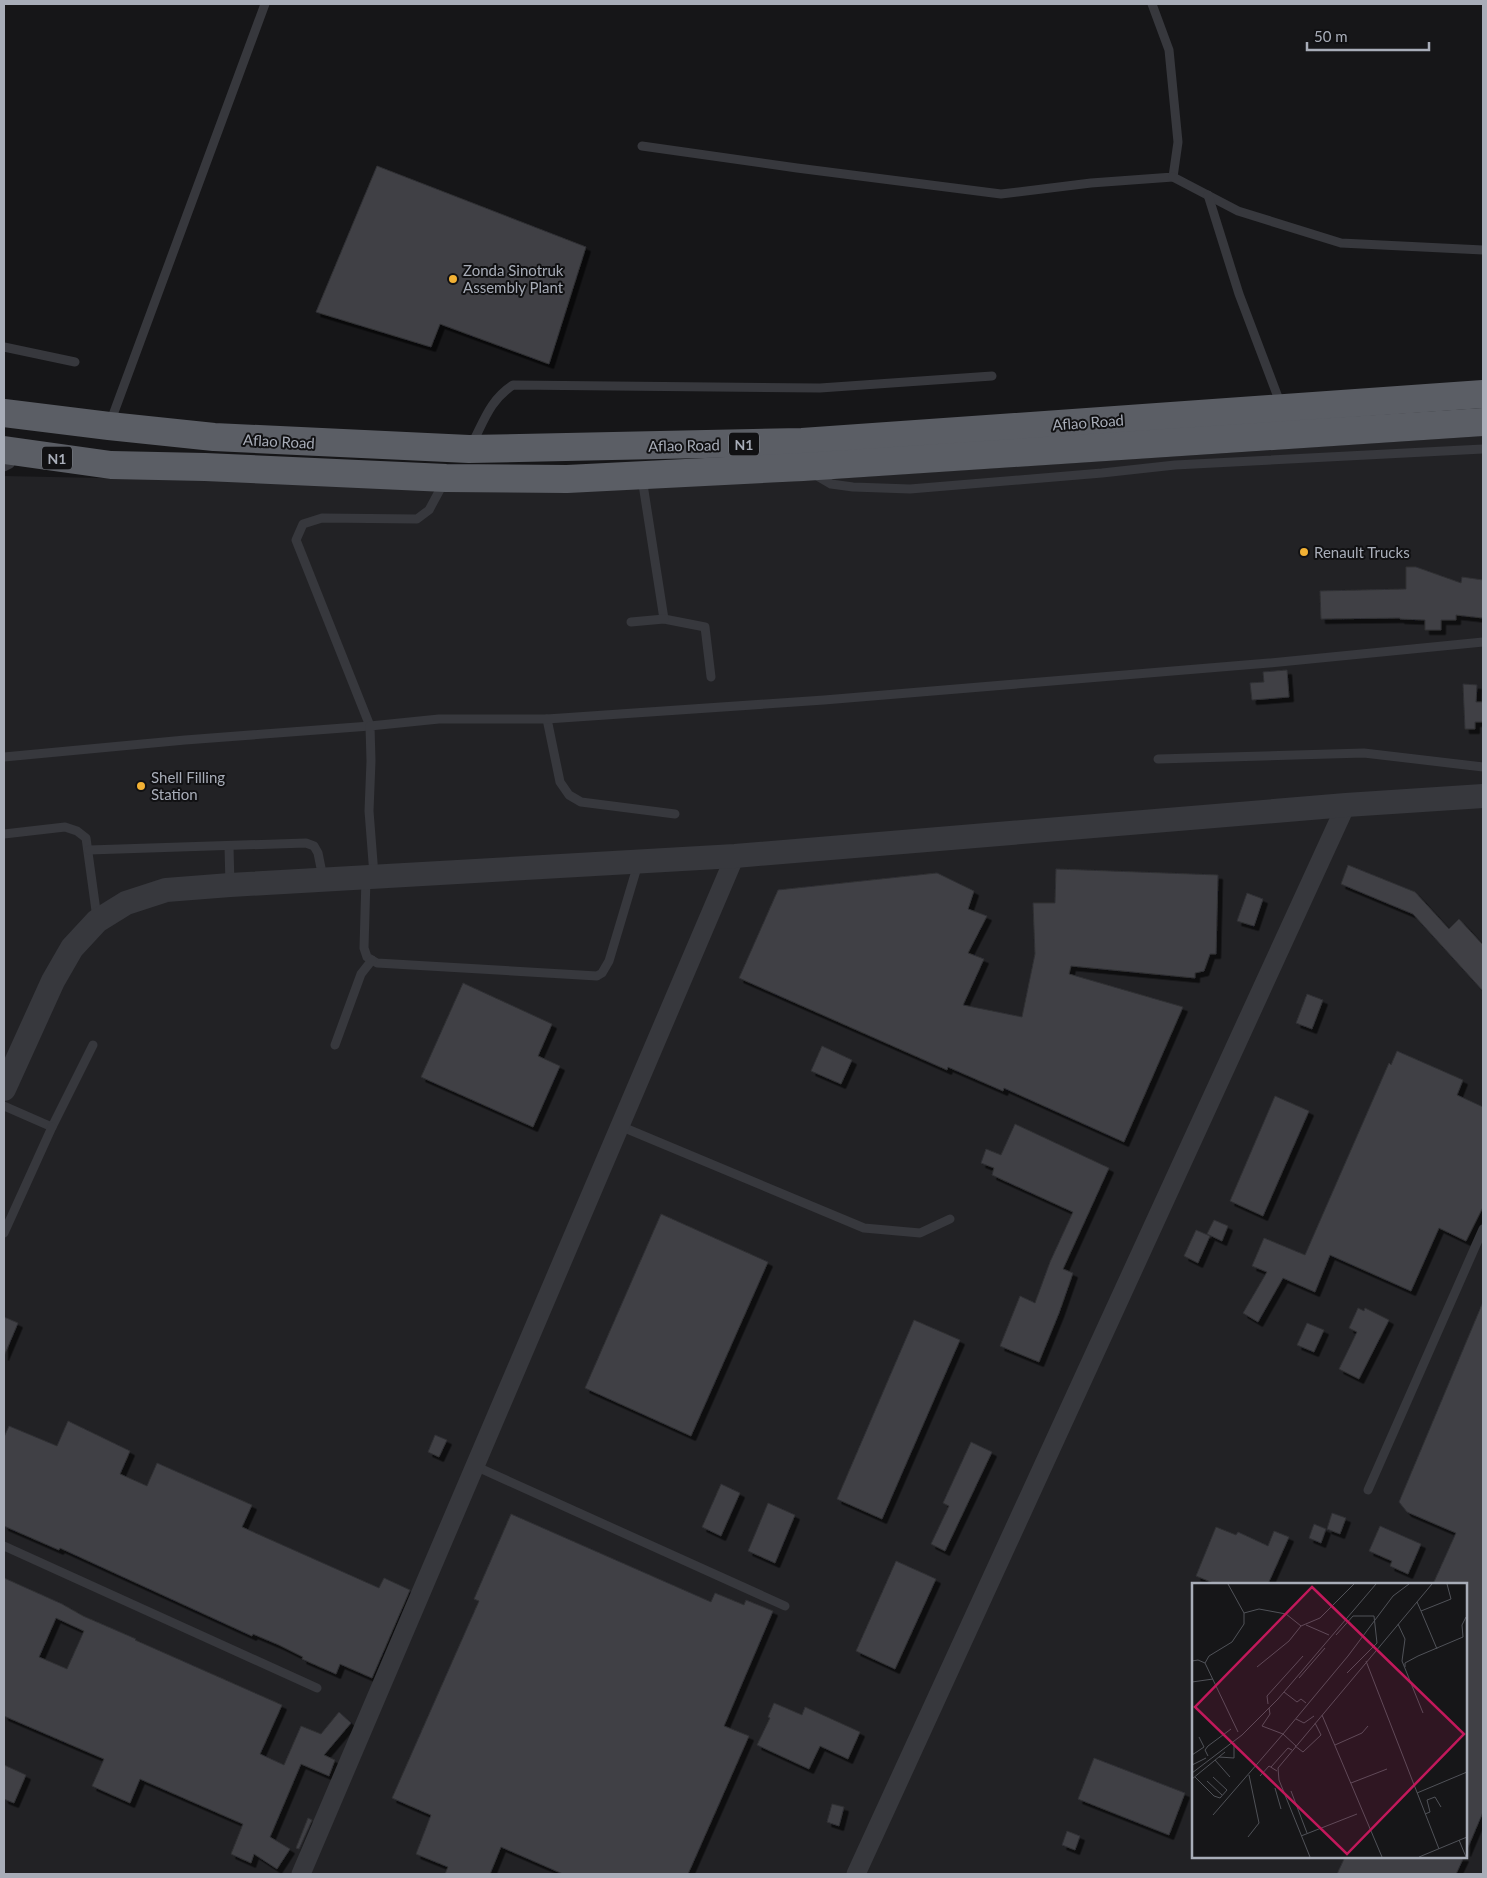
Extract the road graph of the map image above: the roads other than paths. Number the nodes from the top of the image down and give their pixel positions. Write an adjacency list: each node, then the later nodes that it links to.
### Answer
1 (264, 4): 14 (lane)
2 (1152, 4): 4 (lane)
3 (642, 146): 4 (lane)
4 (1173, 177): 5 (lane)
5 (1208, 195): 6 (lane); 11 (lane)
6 (1483, 250)
7 (4, 348): 8 (lane)
8 (75, 362)
9 (992, 376): 15 (lane)
10 (1483, 394): 11 (highway, Aflao Road / N1)
11 (1282, 408): 15 (highway, Aflao Road / N1)
12 (4, 413): 14 (highway, Aflao Road / N1)
13 (1483, 422): 18 (highway, Aflao Road / N1)
14 (108, 426): 15 (highway, Aflao Road / N1)
15 (469, 449)
16 (1483, 449): 18 (lane)
17 (5, 461): 20 (highway, Aflao Road / N1)
18 (803, 467): 19 (highway, Aflao Road / N1)
19 (642, 475): 20 (highway, Aflao Road / N1); 21 (lane)
20 (446, 478): 26 (lane)
21 (664, 619): 22 (lane); 24 (lane)
22 (631, 622)
23 (1483, 642): 25 (lane)
24 (711, 677)
25 (547, 719): 26 (lane); 32 (lane)
26 (370, 726): 27 (lane); 38 (lane)
27 (4, 757)
28 (1158, 759): 29 (lane)
29 (1483, 767)
30 (1483, 796): 31 (street)
31 (1346, 806): 36 (street); 58 (street)
32 (674, 814)
33 (4, 834): 35 (lane)
34 (229, 847): 35 (lane); 39 (lane); 40 (lane)
35 (89, 850): 41 (lane)
36 (735, 856): 37 (street); 47 (street)
37 (638, 862): 38 (street); 42 (lane)
38 (370, 878): 39 (street); 42 (lane)
39 (323, 880): 40 (street)
40 (230, 885): 41 (street)
41 (97, 921): 45 (street)
42 (372, 960): 44 (lane)
43 (94, 1045): 48 (lane)
44 (335, 1045)
45 (6, 1078)
46 (4, 1106): 48 (lane)
47 (620, 1126): 49 (lane); 52 (street)
48 (52, 1127): 51 (lane)
49 (950, 1218)
50 (1483, 1229): 53 (lane)
51 (4, 1233)
52 (475, 1466): 55 (lane); 57 (street)
53 (1368, 1490)
54 (4, 1546): 56 (lane)
55 (785, 1606)
56 (317, 1688)
57 (301, 1874)
58 (856, 1874)

